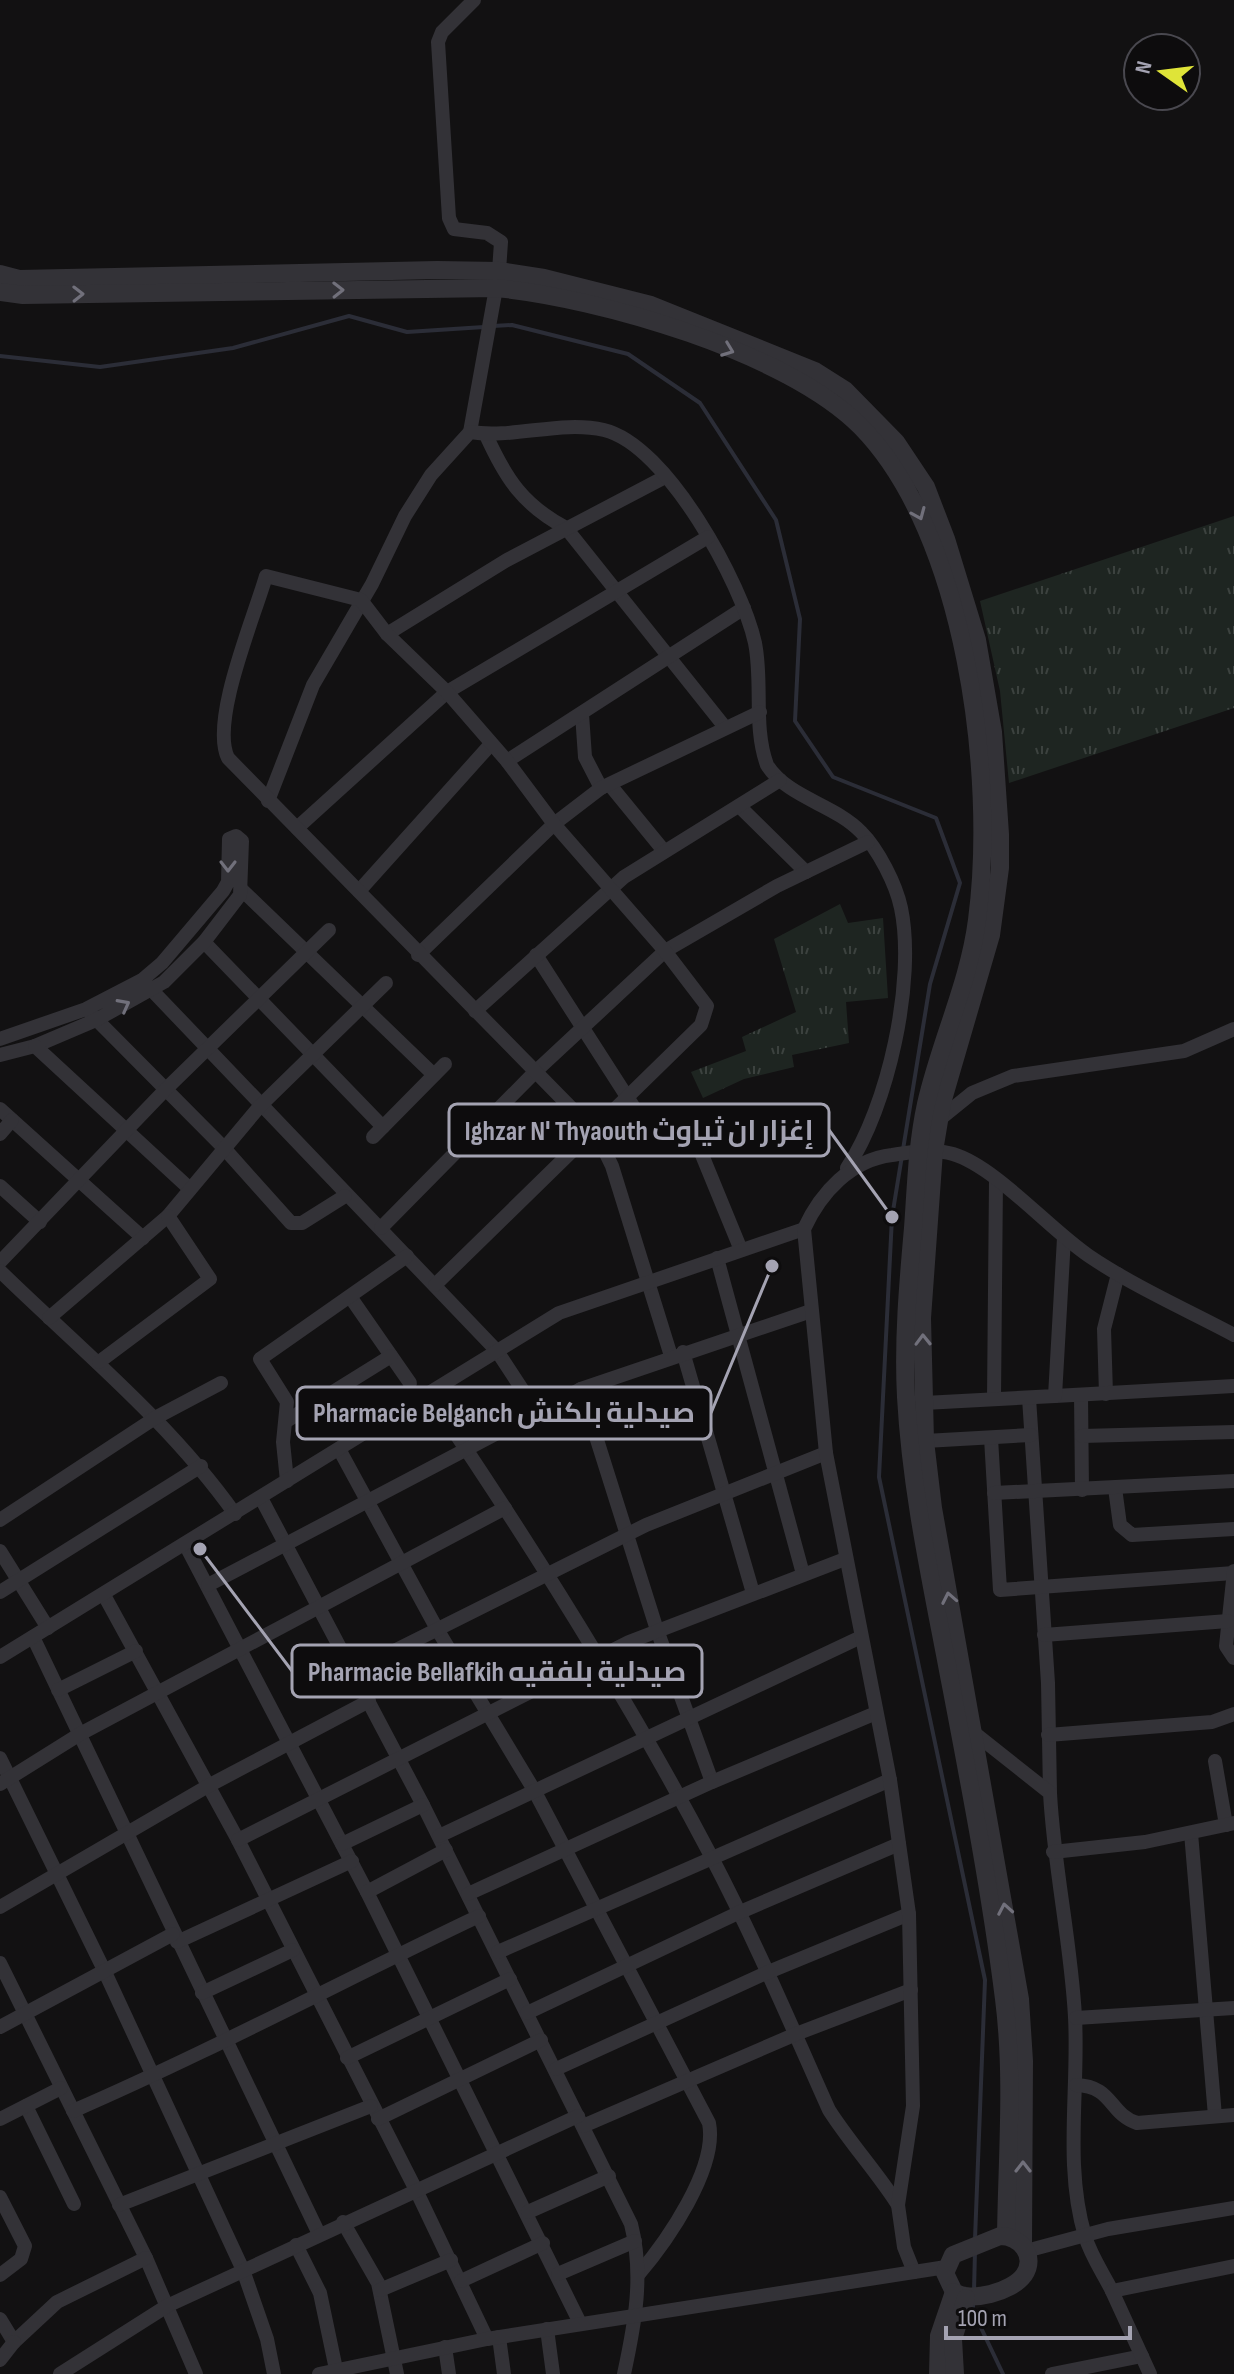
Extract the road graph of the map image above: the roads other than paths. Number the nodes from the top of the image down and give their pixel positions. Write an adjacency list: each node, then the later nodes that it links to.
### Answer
1 (474, 0): 3 (street)
2 (0, 274): 3 (street)
3 (498, 279): 4 (street, one-way to 3); 5 (street); 25 (street)
4 (0, 292)
5 (470, 432): 6 (street); 11 (street)
6 (486, 435): 7 (street); 8 (street)
7 (665, 477): 8 (street); 9 (street)
8 (566, 528): 10 (street); 13 (street)
9 (708, 537): 10 (street); 12 (street)
10 (618, 592): 14 (street); 15 (street)
11 (361, 600): 13 (street); 23 (street); 23 (street)
12 (744, 608): 14 (street); 16 (street)
13 (387, 634): 15 (street)
14 (668, 658): 17 (street); 18 (street)
15 (447, 692): 19 (street); 27 (street)
16 (760, 712): 18 (street); 21 (street)
17 (582, 714): 20 (street); 22 (street)
18 (724, 726): 22 (street)
19 (491, 744): 20 (street); 33 (street)
20 (507, 761): 26 (street)
21 (780, 780): 24 (street); 28 (street)
22 (606, 787): 26 (street); 29 (street)
23 (268, 801): 27 (street)
24 (739, 806): 29 (street); 30 (street)
25 (990, 820): 59 (street); 62 (street)
26 (554, 824): 31 (street); 38 (street)
27 (297, 828): 33 (street)
28 (868, 842): 30 (street); 66 (street)
29 (664, 851): 31 (street)
30 (806, 872): 36 (street)
31 (611, 887): 36 (street); 39 (street)
32 (242, 890): 35 (street); 37 (street); 41 (street, one-way to 41)
33 (359, 891): 38 (street)
34 (329, 930): 37 (street)
35 (204, 942): 41 (street); 42 (street)
36 (665, 951): 46 (street); 55 (street)
37 (307, 952): 42 (street); 43 (street)
38 (418, 955): 44 (street)
39 (536, 955): 44 (street); 46 (street)
40 (386, 983): 43 (street)
41 (147, 985): 45 (street); 50 (street)
42 (257, 999): 50 (street); 51 (street)
43 (363, 1004): 51 (street); 51 (street)
44 (475, 1011): 53 (street)
45 (91, 1014): 48 (street); 49 (street); 54 (street)
46 (585, 1027): 53 (street); 55 (street)
47 (1234, 1029): 59 (street)
48 (0, 1039)
49 (35, 1046): 52 (street); 60 (street)
50 (207, 1048): 54 (street); 56 (street)
51 (313, 1054): 56 (street)
52 (0, 1055)
53 (535, 1072): 61 (street); 74 (street)
54 (166, 1089): 60 (street); 64 (street)
55 (629, 1094): 61 (street); 78 (street)
56 (260, 1106): 64 (street); 71 (street)
57 (0, 1109): 58 (street)
58 (12, 1120): 63 (street); 68 (street)
59 (938, 1121): 62 (street); 65 (street)
60 (128, 1129): 68 (street); 70 (street)
61 (592, 1130): 84 (street); 85 (street)
62 (921, 1131): 65 (street)
63 (0, 1134)
64 (223, 1147): 70 (street); 71 (street)
65 (920, 1152): 66 (street); 67 (street); 105 (street, one-way to 65); 259 (street)
66 (840, 1179): 75 (street)
67 (996, 1180): 77 (street); 104 (street)
68 (81, 1181): 73 (street); 76 (street)
69 (0, 1186): 73 (street)
70 (190, 1189): 72 (street)
71 (345, 1196): 74 (street)
72 (168, 1216): 76 (street); 94 (street)
73 (40, 1222): 81 (street)
74 (381, 1228): 79 (street)
75 (804, 1229): 78 (street); 87 (street)
76 (143, 1238): 88 (street)
77 (1064, 1238): 83 (street); 102 (street)
78 (741, 1250): 80 (street)
79 (407, 1256): 85 (street); 86 (street)
80 (717, 1258): 84 (street); 89 (street)
81 (0, 1262)
82 (0, 1271): 88 (street)
83 (1118, 1274): 90 (street); 100 (street)
84 (650, 1280): 91 (street); 92 (street)
85 (435, 1285): 91 (street)
86 (351, 1298): 93 (street); 108 (street)
87 (811, 1311): 89 (street); 116 (street)
88 (49, 1318): 94 (street)
89 (738, 1334): 92 (street); 118 (street)
90 (1234, 1335)
91 (497, 1351): 99 (street); 106 (street)
92 (677, 1354): 98 (street); 123 (street)
93 (391, 1356): 96 (street); 108 (street)
94 (99, 1362): 107 (street)
95 (221, 1383): 107 (street)
96 (410, 1383)
97 (1234, 1386): 100 (street)
98 (581, 1389): 106 (street); 132 (street)
99 (429, 1394): 114 (street); 115 (street)
100 (1106, 1394): 101 (street)
101 (1081, 1395): 102 (street); 111 (street)
102 (1055, 1396): 103 (street)
103 (1029, 1398): 104 (street); 110 (street)
104 (994, 1399): 105 (street)
105 (924, 1403): 113 (street)
106 (537, 1412): 115 (street)
107 (155, 1418): 117 (street); 130 (street)
108 (288, 1420): 119 (street)
109 (1234, 1432): 111 (street)
110 (1031, 1435): 112 (street); 124 (street)
111 (1082, 1436): 122 (street)
112 (991, 1438): 113 (street); 125 (street)
113 (925, 1441): 168 (street, one-way to 113)
114 (339, 1449): 119 (street); 127 (street)
115 (467, 1449): 127 (street); 128 (street)
116 (826, 1453): 118 (street); 136 (street)
117 (201, 1466): 129 (street); 141 (street)
118 (777, 1472): 123 (street); 139 (street)
119 (287, 1481): 126 (street)
120 (1234, 1481): 121 (street)
121 (1115, 1488): 122 (street); 131 (street)
122 (1082, 1490): 124 (street)
123 (726, 1491): 132 (street); 145 (street)
124 (1033, 1491): 125 (street); 143 (street)
125 (994, 1493): 143 (street)
126 (261, 1498): 129 (street); 134 (street)
127 (366, 1500): 134 (street); 137 (street)
128 (505, 1508): 137 (street); 140 (street)
129 (235, 1514): 133 (street)
130 (0, 1520)
131 (1234, 1529)
132 (628, 1534): 140 (street); 151 (street)
133 (185, 1544): 142 (street); 146 (street)
134 (287, 1544): 142 (street); 147 (street)
135 (0, 1551): 141 (street)
136 (845, 1559): 139 (street); 154 (street)
137 (403, 1564): 147 (street); 150 (street)
138 (1234, 1572): 143 (street); 148 (street)
139 (803, 1574): 145 (street)
140 (549, 1575): 150 (street); 158 (street)
141 (19, 1580): 144 (street); 149 (street)
142 (208, 1585): 155 (street)
143 (1040, 1586): 152 (street)
144 (0, 1592)
145 (753, 1593): 151 (street)
146 (104, 1595): 149 (street); 156 (street)
147 (320, 1605): 155 (street); 160 (street)
148 (1228, 1621): 152 (street); 159 (street)
149 (48, 1628): 153 (street)
150 (437, 1629): 160 (street); 164 (street)
151 (657, 1630): 158 (street); 167 (street)
152 (1044, 1635): 170 (street)
153 (33, 1637): 157 (street); 161 (street)
154 (861, 1637): 165 (street); 167 (street)
155 (240, 1647): 162 (street); 172 (street)
156 (136, 1651): 161 (street); 162 (street)
157 (0, 1657)
158 (598, 1658): 164 (street); 171 (street)
159 (1234, 1658)
160 (354, 1671): 163 (street)
161 (58, 1690): 169 (street)
162 (159, 1691): 169 (street); 179 (street)
163 (369, 1701): 172 (street); 173 (street)
164 (487, 1712): 173 (street); 180 (street)
165 (876, 1713): 176 (street); 178 (street)
166 (1234, 1714): 170 (street)
167 (690, 1715): 171 (street); 178 (street)
168 (973, 1732): 181 (street); 259 (street, one-way to 168)
169 (80, 1734): 177 (street); 187 (street)
170 (1048, 1735): 181 (street)
171 (645, 1737): 180 (street); 183 (street)
172 (289, 1743): 179 (street); 182 (street)
173 (399, 1757): 182 (street); 184 (street)
174 (0, 1758): 177 (street)
175 (1215, 1761): 185 (street)
176 (890, 1780): 191 (street); 195 (street)
177 (6, 1781): 197 (street)
178 (712, 1782): 183 (street)
179 (208, 1786): 187 (street); 189 (street)
180 (534, 1790): 188 (street); 192 (street)
181 (1050, 1793): 194 (street)
182 (319, 1797): 189 (street); 190 (street)
183 (678, 1797): 192 (street); 195 (street)
184 (423, 1805): 188 (street); 190 (street)
185 (1230, 1824): 186 (street)
186 (1191, 1833): 194 (street); 219 (street)
187 (126, 1835): 197 (street); 206 (street)
188 (439, 1836): 193 (street)
189 (238, 1840): 200 (street)
190 (342, 1844): 196 (street)
191 (899, 1844): 203 (street); 204 (street)
192 (566, 1849): 199 (street); 202 (street)
193 (446, 1850): 198 (street); 199 (street)
194 (1053, 1852): 223 (street)
195 (712, 1857): 202 (street); 203 (street)
196 (352, 1861): 198 (street); 200 (street)
197 (56, 1873): 201 (street); 212 (street)
198 (367, 1892): 209 (street)
199 (468, 1894): 205 (street)
200 (268, 1900): 206 (street); 207 (street)
201 (0, 1907)
202 (596, 1907): 208 (street); 211 (street)
203 (738, 1913): 211 (street); 213 (street)
204 (909, 1914): 213 (street); 215 (street)
205 (479, 1916): 208 (street); 209 (street)
206 (175, 1938): 212 (street); 216 (street)
207 (293, 1950): 216 (street); 217 (street)
208 (498, 1952): 214 (street)
209 (399, 1954): 217 (street); 222 (street)
210 (0, 1963): 220 (street)
211 (628, 1964): 221 (street); 224 (street)
212 (104, 1970): 220 (street); 231 (street)
213 (766, 1973): 224 (street); 226 (street)
214 (510, 1979): 221 (street); 222 (street)
215 (911, 1990): 226 (street); 251 (street)
216 (202, 1993): 228 (street)
217 (315, 1994): 228 (street); 229 (street)
218 (1234, 2008): 219 (street)
219 (1205, 2010): 223 (street); 240 (street)
220 (22, 2012): 225 (street); 235 (street)
221 (527, 2013): 227 (street)
222 (431, 2017): 229 (street); 232 (street)
223 (1076, 2018): 234 (street)
224 (658, 2021): 230 (street); 233 (street)
225 (0, 2027)
226 (796, 2034): 233 (street); 251 (street)
227 (541, 2040): 230 (street); 232 (street)
228 (226, 2041): 231 (street); 243 (street)
229 (347, 2058): 238 (street)
230 (556, 2069): 242 (street)
231 (151, 2077): 237 (street); 245 (street)
232 (462, 2079): 238 (street); 244 (street)
233 (688, 2079): 242 (street); 269 (street)
234 (1076, 2085): 240 (street); 256 (street)
235 (61, 2088): 236 (street); 237 (street)
236 (26, 2106): 241 (street); 249 (street)
237 (73, 2111): 250 (street)
238 (374, 2112): 243 (street); 247 (street)
239 (1234, 2115): 240 (street)
240 (1215, 2116)
241 (0, 2119)
242 (580, 2121): 244 (street); 246 (street)
243 (277, 2145): 245 (street); 255 (street)
244 (496, 2153): 247 (street); 253 (street)
245 (196, 2175): 250 (street); 265 (street)
246 (609, 2176): 253 (street); 257 (street)
247 (416, 2190): 254 (street); 262 (street)
248 (0, 2197): 268 (street)
249 (74, 2204)
250 (119, 2205): 261 (street)
251 (898, 2205): 266 (street)
252 (1234, 2208): 256 (street)
253 (528, 2212): 258 (street)
254 (343, 2222): 255 (street); 271 (street)
255 (319, 2234): 260 (street)
256 (1086, 2237): 259 (street); 272 (street)
257 (635, 2241): 267 (street); 269 (street)
258 (543, 2243): 267 (street); 270 (street)
259 (1018, 2244): 264 (street); 273 (street)
260 (296, 2245): 265 (street); 286 (street)
261 (146, 2258): 274 (street); 280 (street)
262 (451, 2260): 270 (street); 271 (street)
263 (1234, 2266): 272 (street)
264 (946, 2267): 266 (street); 273 (street)
265 (243, 2270): 274 (street); 290 (street)
266 (914, 2272): 275 (street)
267 (558, 2274): 277 (street)
268 (0, 2275)
269 (638, 2275): 275 (street)
270 (461, 2281): 279 (street)
271 (380, 2290): 283 (street)
272 (1112, 2291): 282 (street)
273 (960, 2295): 297 (street); 298 (street)
274 (167, 2306): 288 (street); 289 (street)
275 (636, 2314): 277 (street); 296 (street)
276 (0, 2319): 280 (street)
277 (580, 2323): 278 (street)
278 (547, 2329): 279 (street); 295 (street)
279 (493, 2338): 281 (street); 294 (street)
280 (14, 2342): 284 (street)
281 (445, 2347): 283 (street); 293 (street)
282 (1142, 2356): 299 (street); 300 (street)
283 (394, 2358): 286 (street); 292 (street)
284 (0, 2360)
285 (0, 2368): 287 (street)
286 (337, 2372): 291 (street)
287 (5, 2374)
288 (60, 2374)
289 (196, 2374)
290 (274, 2374)
291 (319, 2374)
292 (397, 2374)
293 (449, 2374)
294 (504, 2374)
295 (553, 2374)
296 (624, 2374)
297 (938, 2374)
298 (955, 2374)
299 (1052, 2374)
300 (1150, 2374)

